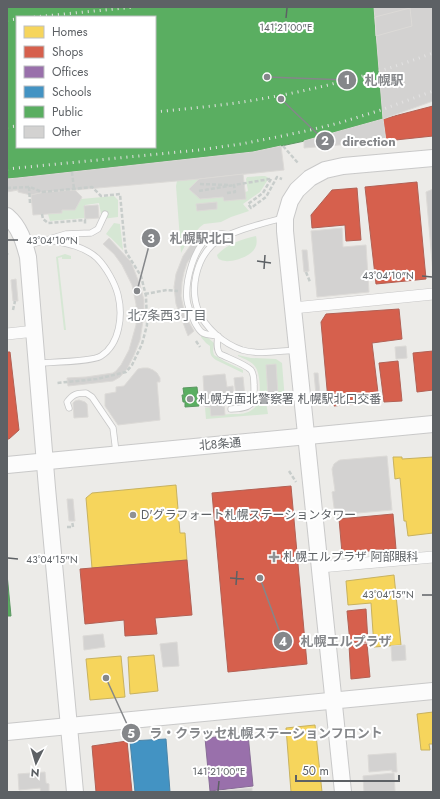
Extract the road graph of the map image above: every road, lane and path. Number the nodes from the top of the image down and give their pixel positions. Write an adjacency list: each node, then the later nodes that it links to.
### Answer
1 (283, 146): 3 (path)
2 (433, 158): 16 (street)
3 (298, 163)
4 (72, 172): 10 (path)
5 (282, 180): 7 (path)
6 (200, 184): 7 (path)
7 (234, 185): 11 (path); 12 (path)
8 (29, 187): 9 (path); 10 (path); 13 (path)
9 (7, 188)
10 (74, 189): 20 (path)
11 (199, 191)
12 (227, 193)
13 (32, 203)
14 (105, 214): 18 (lane)
15 (7, 216): 19 (street)
16 (285, 218): 17 (lane); 27 (street)
17 (229, 235): 31 (lane); 31 (lane)
18 (49, 240): 19 (lane); 33 (lane)
19 (25, 246): 29 (street)
20 (126, 252)
21 (306, 272): 22 (path)
22 (310, 282)
23 (178, 291): 24 (path)
24 (145, 294)
25 (433, 294): 27 (street)
26 (15, 301): 28 (path)
27 (293, 308): 32 (street)
28 (13, 310)
29 (35, 331): 30 (street); 33 (street)
30 (7, 334)
31 (218, 336): 32 (lane); 37 (lane)
32 (297, 350): 39 (street)
33 (37, 363): 41 (street)
34 (318, 395): 35 (path)
35 (322, 400)
36 (69, 408): 40 (lane)
37 (231, 409)
38 (433, 424): 39 (street, 北8条通)
39 (307, 436): 40 (street, 北8条通); 48 (street)
40 (116, 454): 41 (street, 北8条通)
41 (45, 461): 42 (street, 北8条通); 51 (street)
42 (7, 465)
43 (289, 471): 44 (path)
44 (296, 482)
45 (72, 521): 46 (path)
46 (67, 527)
47 (433, 557): 48 (street)
48 (320, 567): 50 (street)
49 (433, 691): 50 (street)
50 (334, 700): 51 (street); 54 (street)
51 (69, 726): 52 (street); 53 (street)
52 (7, 732)
53 (75, 792)
54 (343, 792)

